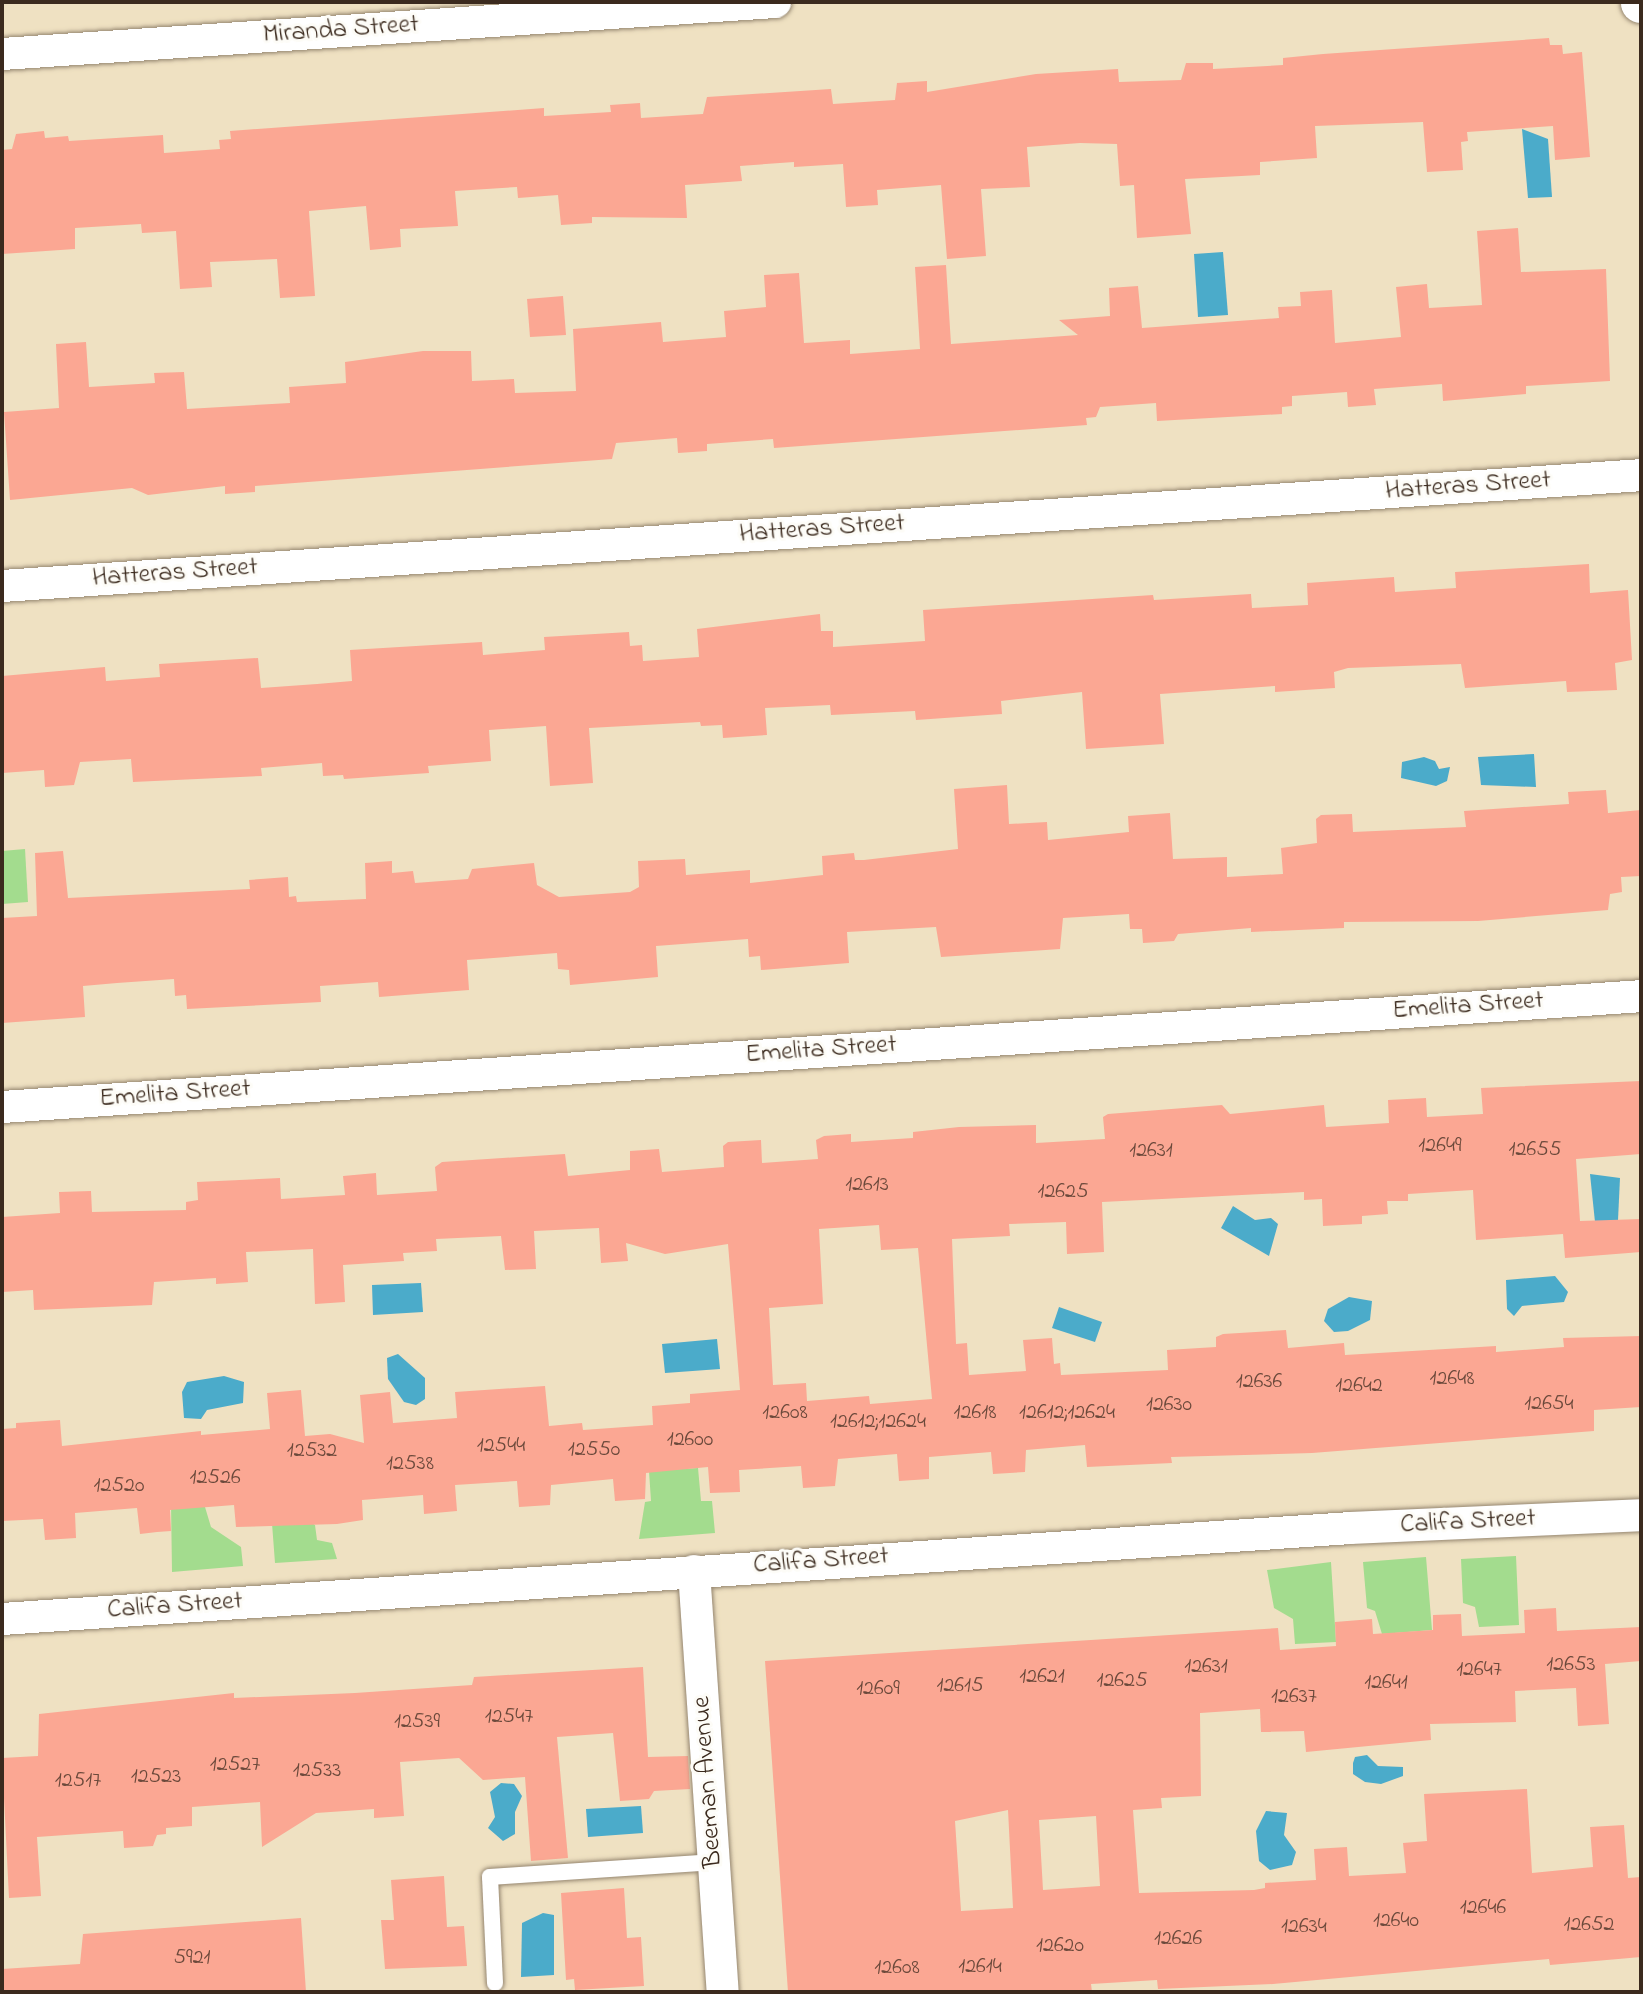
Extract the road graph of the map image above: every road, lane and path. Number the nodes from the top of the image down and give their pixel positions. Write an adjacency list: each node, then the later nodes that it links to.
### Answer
1 (775, 2): 2 (street, Miranda Street)
2 (2, 54)
3 (1641, 475): 4 (street, Hatteras Street)
4 (2, 586)
5 (1641, 996): 6 (street, Emelita Street)
6 (2, 1107)
7 (1641, 1515): 8 (street, Califa Street)
8 (694, 1571): 9 (street, Califa Street); 10 (street, Beeman Avenue)
9 (2, 1619)
10 (714, 1862): 11 (lane); 12 (street, Beeman Avenue)
11 (495, 1983)
12 (723, 1992)

